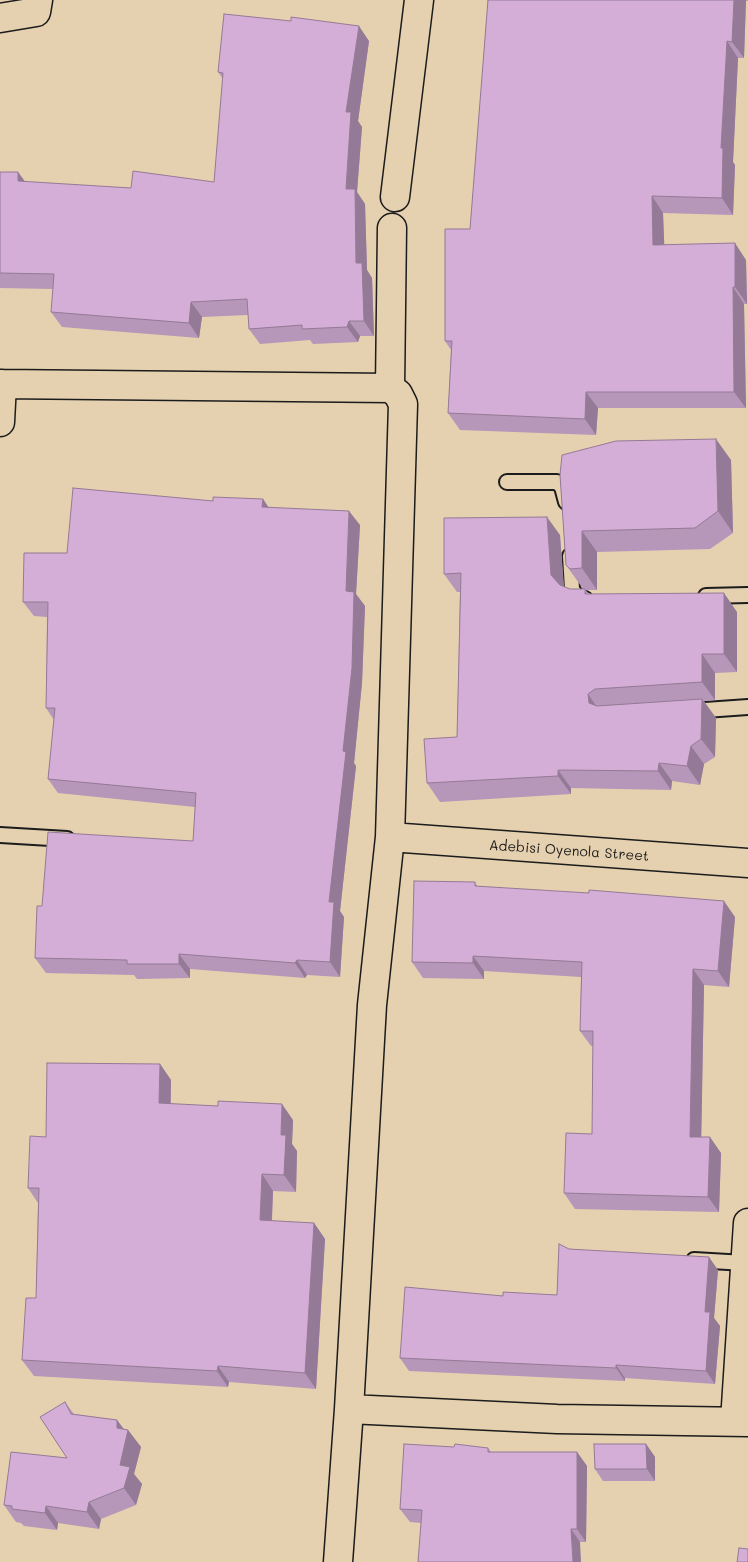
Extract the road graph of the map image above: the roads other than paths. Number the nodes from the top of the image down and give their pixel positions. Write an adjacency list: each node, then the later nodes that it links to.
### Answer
1 (38, 0): 3 (street)
2 (419, 0): 4 (street)
3 (0, 18)
4 (395, 197)
5 (392, 228): 7 (street)
6 (1, 384): 7 (street); 8 (street)
7 (390, 388): 18 (street)
8 (0, 422)
9 (507, 482): 10 (lane)
10 (567, 514)
11 (569, 542): 14 (lane)
12 (748, 595): 13 (lane)
13 (689, 597)
14 (601, 599)
15 (748, 707): 16 (lane)
16 (678, 712)
17 (0, 835): 19 (lane)
18 (390, 837): 20 (street, Adebisi Oyenola Street); 24 (street)
19 (77, 840)
20 (748, 863)
21 (748, 1224): 23 (street)
22 (677, 1259): 23 (lane)
23 (745, 1263): 25 (street)
24 (349, 1409): 25 (street); 26 (street)
25 (741, 1422)
26 (338, 1562)

